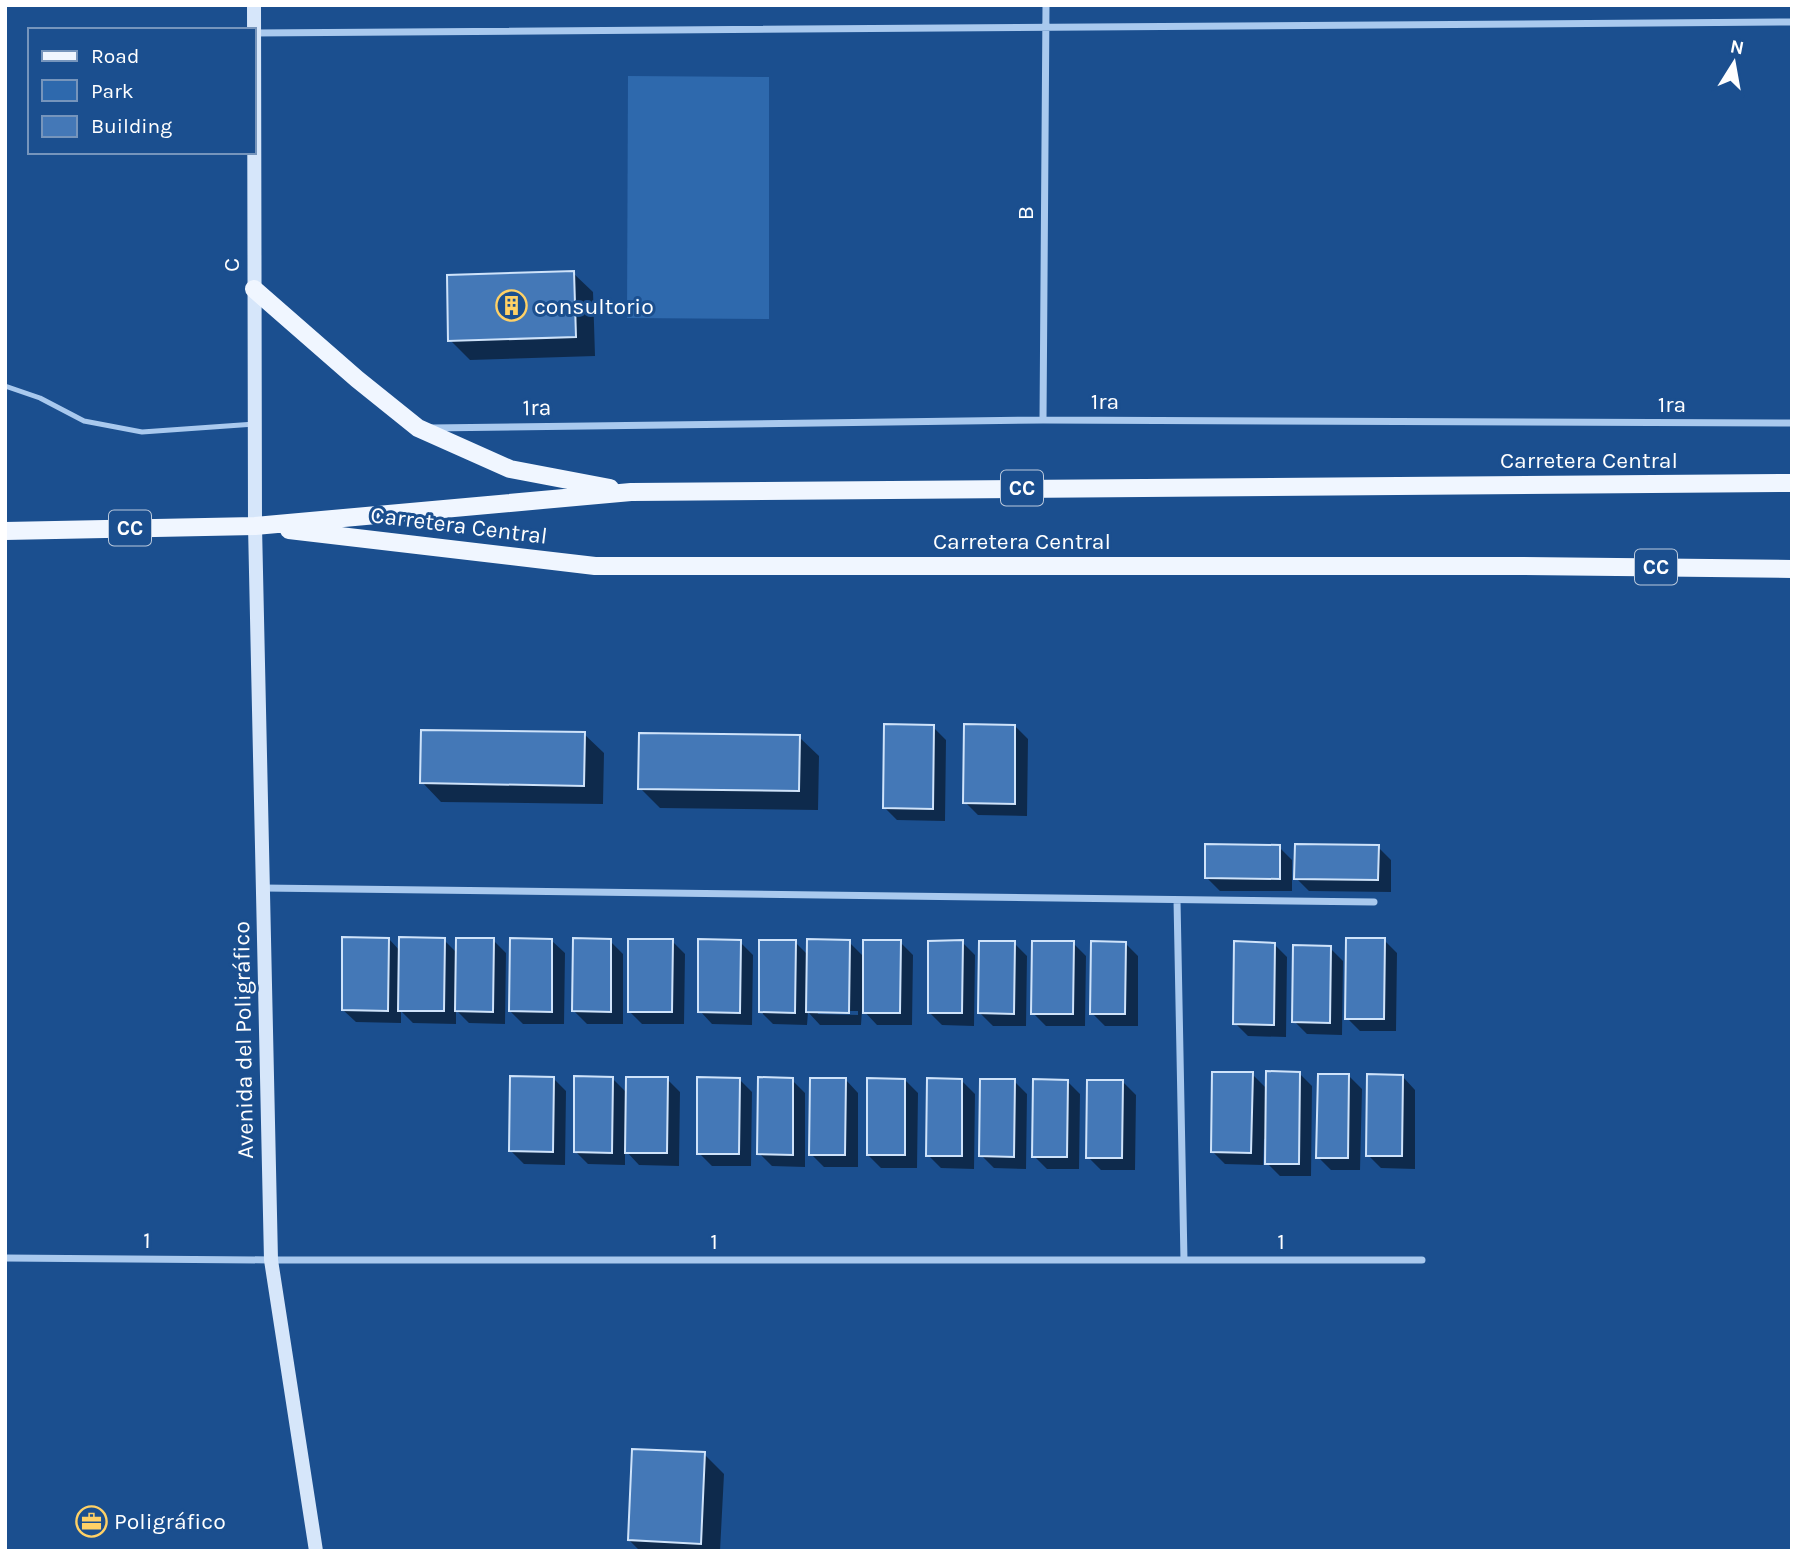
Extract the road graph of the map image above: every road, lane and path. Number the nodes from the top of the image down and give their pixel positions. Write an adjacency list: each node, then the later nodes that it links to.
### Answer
1 (254, 5): 5 (street, C)
2 (1046, 5): 4 (street, B)
3 (1792, 22): 4 (street)
4 (1046, 27): 6 (street); 10 (street, B)
5 (254, 28)
6 (256, 33)
7 (254, 154): 8 (street, C)
8 (254, 289): 12 (street, C); 13 (main road)
9 (5, 386): 12 (lane)
10 (1043, 420): 11 (street, 1ra); 13 (street, 1ra)
11 (1792, 423)
12 (255, 424): 16 (street, C)
13 (418, 428): 15 (main road)
14 (1792, 483): 15 (main road, Carretera Central / CC)
15 (631, 492): 16 (main road, Carretera Central / CC)
16 (255, 526): 17 (main road, Carretera Central / CC); 18 (main road, Carretera Central / CC); 19 (street, Avenida del Poligráfico)
17 (5, 531)
18 (1792, 569)
19 (262, 888): 20 (street); 23 (street, Avenida del Poligráfico)
20 (1177, 900): 21 (street); 24 (street)
21 (1374, 902)
22 (5, 1258): 23 (street, 1)
23 (271, 1260): 24 (street, 1); 26 (street, Avenida del Poligráfico)
24 (1184, 1260): 25 (street, 1)
25 (1422, 1260)
26 (316, 1551)

